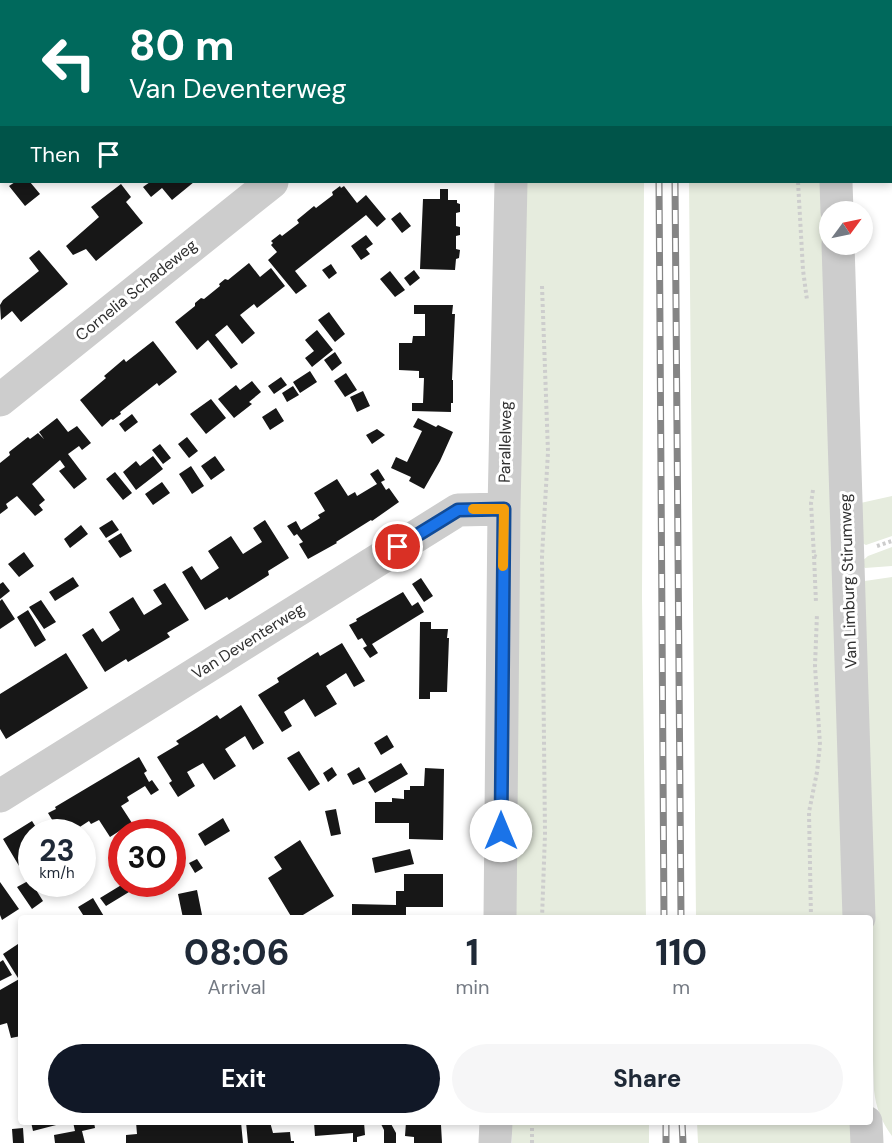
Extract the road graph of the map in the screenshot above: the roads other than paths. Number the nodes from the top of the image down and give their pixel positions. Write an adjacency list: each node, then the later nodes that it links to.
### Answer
1 (271, 183): 6 (street, Cornelia Schadeweg)
2 (511, 183): 7 (street, Parallelweg)
3 (836, 183): 4 (street)
4 (837, 201)
5 (838, 255): 10 (street, Van Limburg Stirumweg)
6 (0, 400)
7 (504, 509): 8 (street, Van Deventerweg); 9 (street, Parallelweg)
8 (0, 796)
9 (500, 915)
10 (859, 915)
11 (496, 1125): 13 (street)
12 (866, 1125): 14 (street)
13 (495, 1143)
14 (867, 1143)

